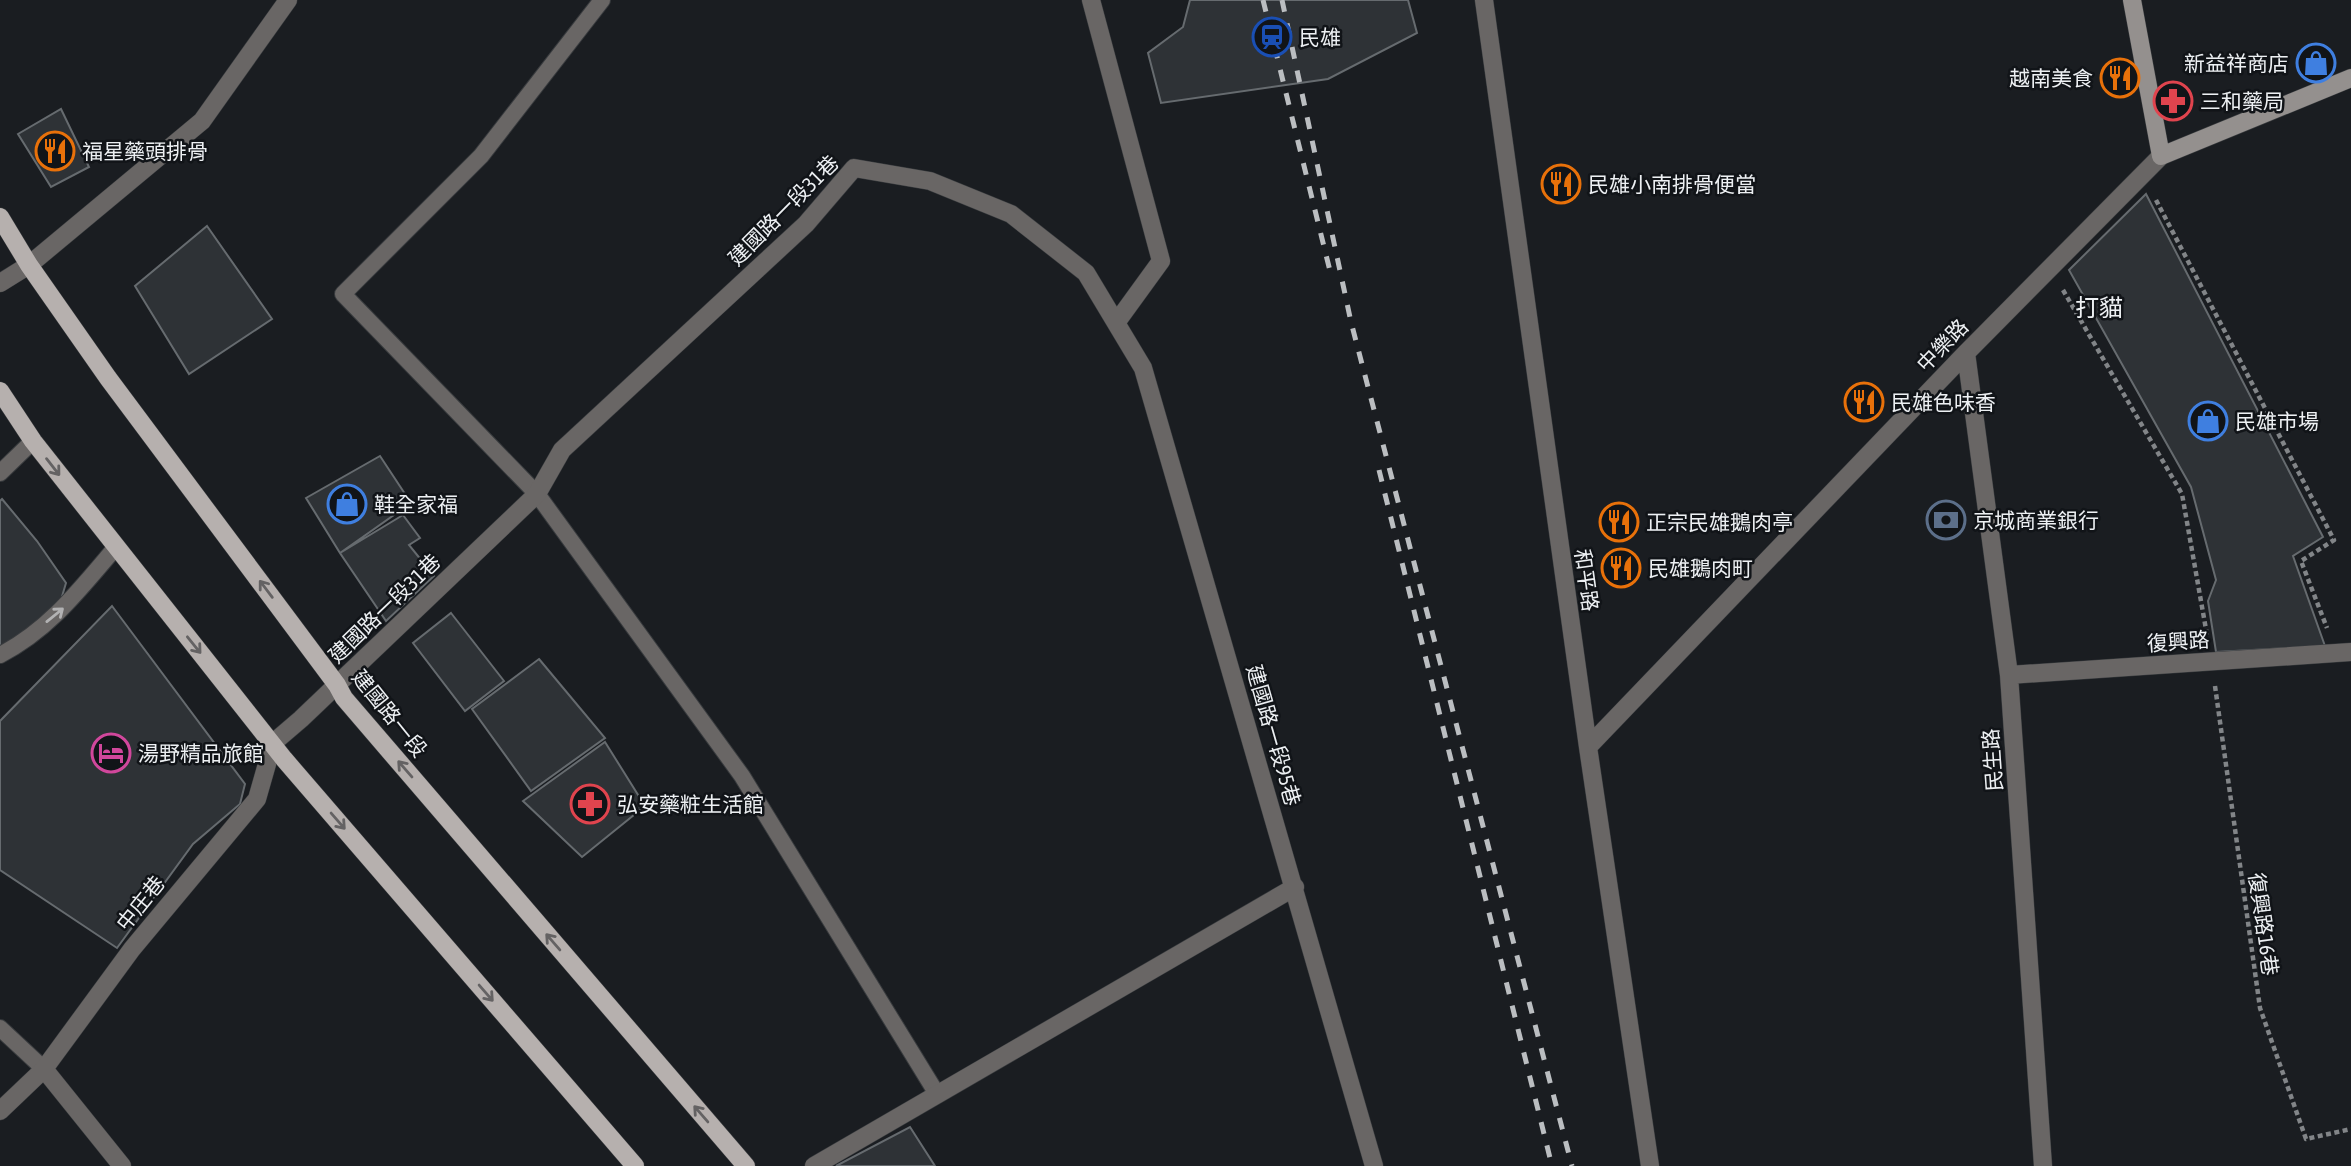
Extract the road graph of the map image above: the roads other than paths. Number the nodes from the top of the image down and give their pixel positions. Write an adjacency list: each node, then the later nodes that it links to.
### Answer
1 (288, 0): 9 (street)
2 (602, 0): 16 (lane)
3 (1091, 0): 11 (street)
4 (1484, 0): 23 (street, 和平路)
5 (2132, 0): 7 (street)
6 (2351, 78): 7 (street, 中樂路)
7 (2161, 156): 12 (street, 中樂路)
8 (0, 217): 9 (main road, 建國路一段)
9 (29, 265): 10 (street); 21 (main road, 建國路一段, one-way to 9)
10 (0, 283)
11 (1116, 323): 16 (street, 建國路一段31巷); 24 (street, 建國路一段95巷)
12 (1966, 353): 20 (street, 民生路); 23 (street, 中樂路)
13 (0, 391): 14 (main road)
14 (33, 441): 15 (lane); 17 (main road, one-way to 17)
15 (0, 474)
16 (537, 494): 21 (street, 建國路一段31巷); 27 (lane)
17 (116, 547): 19 (lane, one-way to 17); 22 (main road, one-way to 22)
18 (2344, 652): 20 (street, 復興路)
19 (0, 655)
20 (2009, 675): 35 (street, 民生路)
21 (337, 685): 22 (street, 建國路一段31巷); 31 (main road, 建國路一段, one-way to 21)
22 (273, 743): 26 (street, 中庄巷); 30 (main road, one-way to 30)
23 (1588, 747): 34 (street, 和平路)
24 (1295, 887): 27 (street); 33 (street, 建國路一段95巷)
25 (0, 1028): 26 (lane)
26 (44, 1069): 28 (street, 中庄巷); 29 (street)
27 (937, 1094): 32 (street)
28 (0, 1111)
29 (122, 1166)
30 (635, 1166)
31 (746, 1166)
32 (814, 1166)
33 (1374, 1166)
34 (1650, 1166)
35 (2043, 1166)

